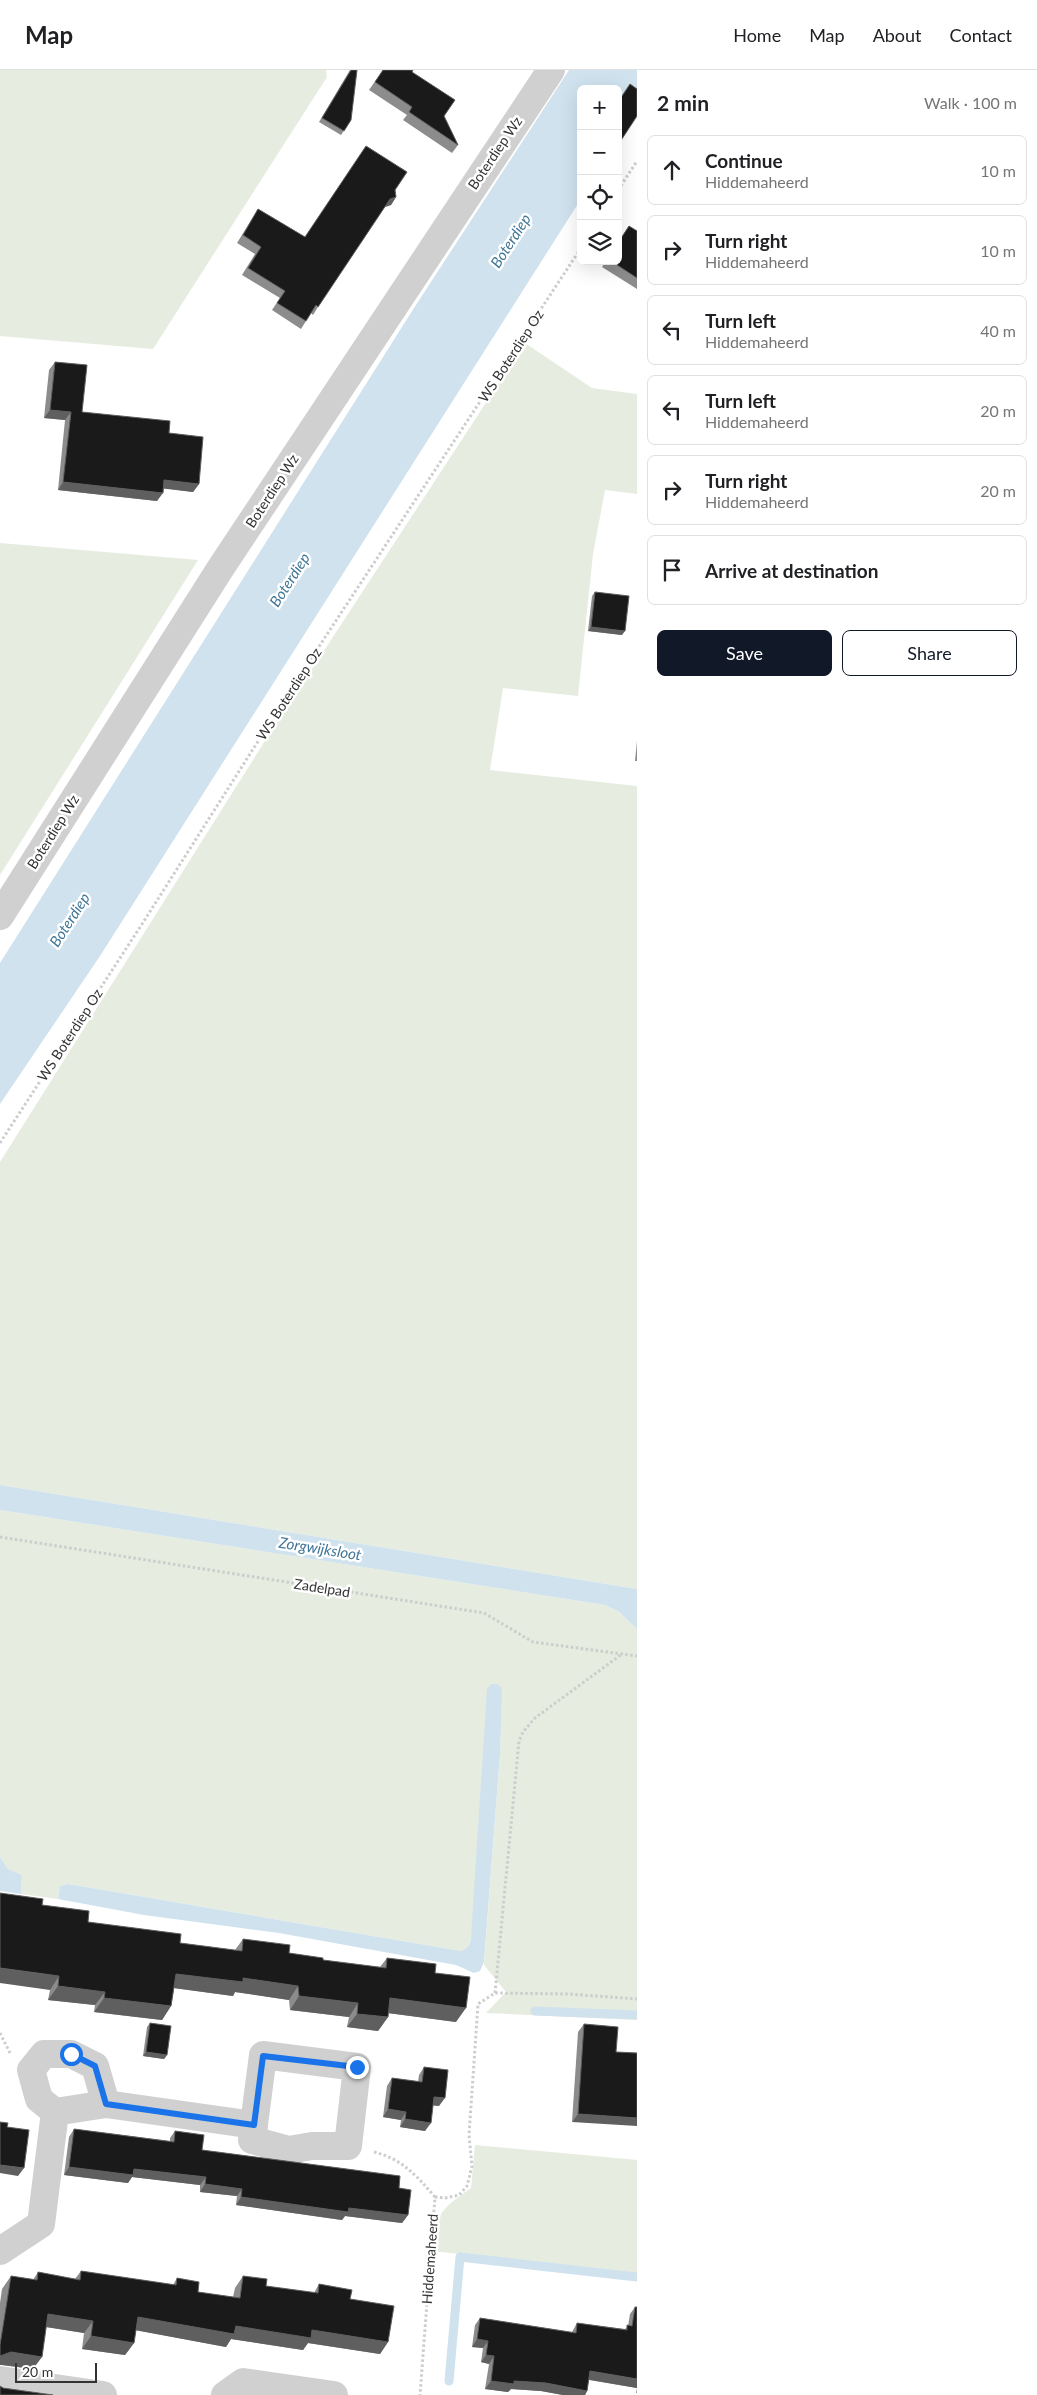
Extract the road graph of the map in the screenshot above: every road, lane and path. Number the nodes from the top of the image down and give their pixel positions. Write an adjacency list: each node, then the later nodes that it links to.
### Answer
1 (551, 70): 5 (street, Boterdiep Wz)
2 (637, 161): 3 (path)
3 (622, 184)
4 (577, 254): 6 (path, WS Boterdiep Oz)
5 (0, 916)
6 (0, 1143)
7 (0, 1537): 8 (path, Zadelpad)
8 (622, 1654): 9 (path, Zadelpad); 10 (path)
9 (637, 1656)
10 (495, 1993): 11 (path); 16 (path)
11 (637, 2000)
12 (106, 2104): 13 (street); 13 (street); 14 (street)
13 (55, 2112): 17 (street)
14 (254, 2125): 15 (street); 15 (street)
15 (348, 2146): 16 (path, Hiddemaheerd)
16 (435, 2197): 22 (path, Hiddemaheerd)
17 (0, 2251)
18 (0, 2380): 19 (street)
19 (103, 2395)
20 (225, 2395): 21 (street)
21 (334, 2395)
22 (420, 2395)

